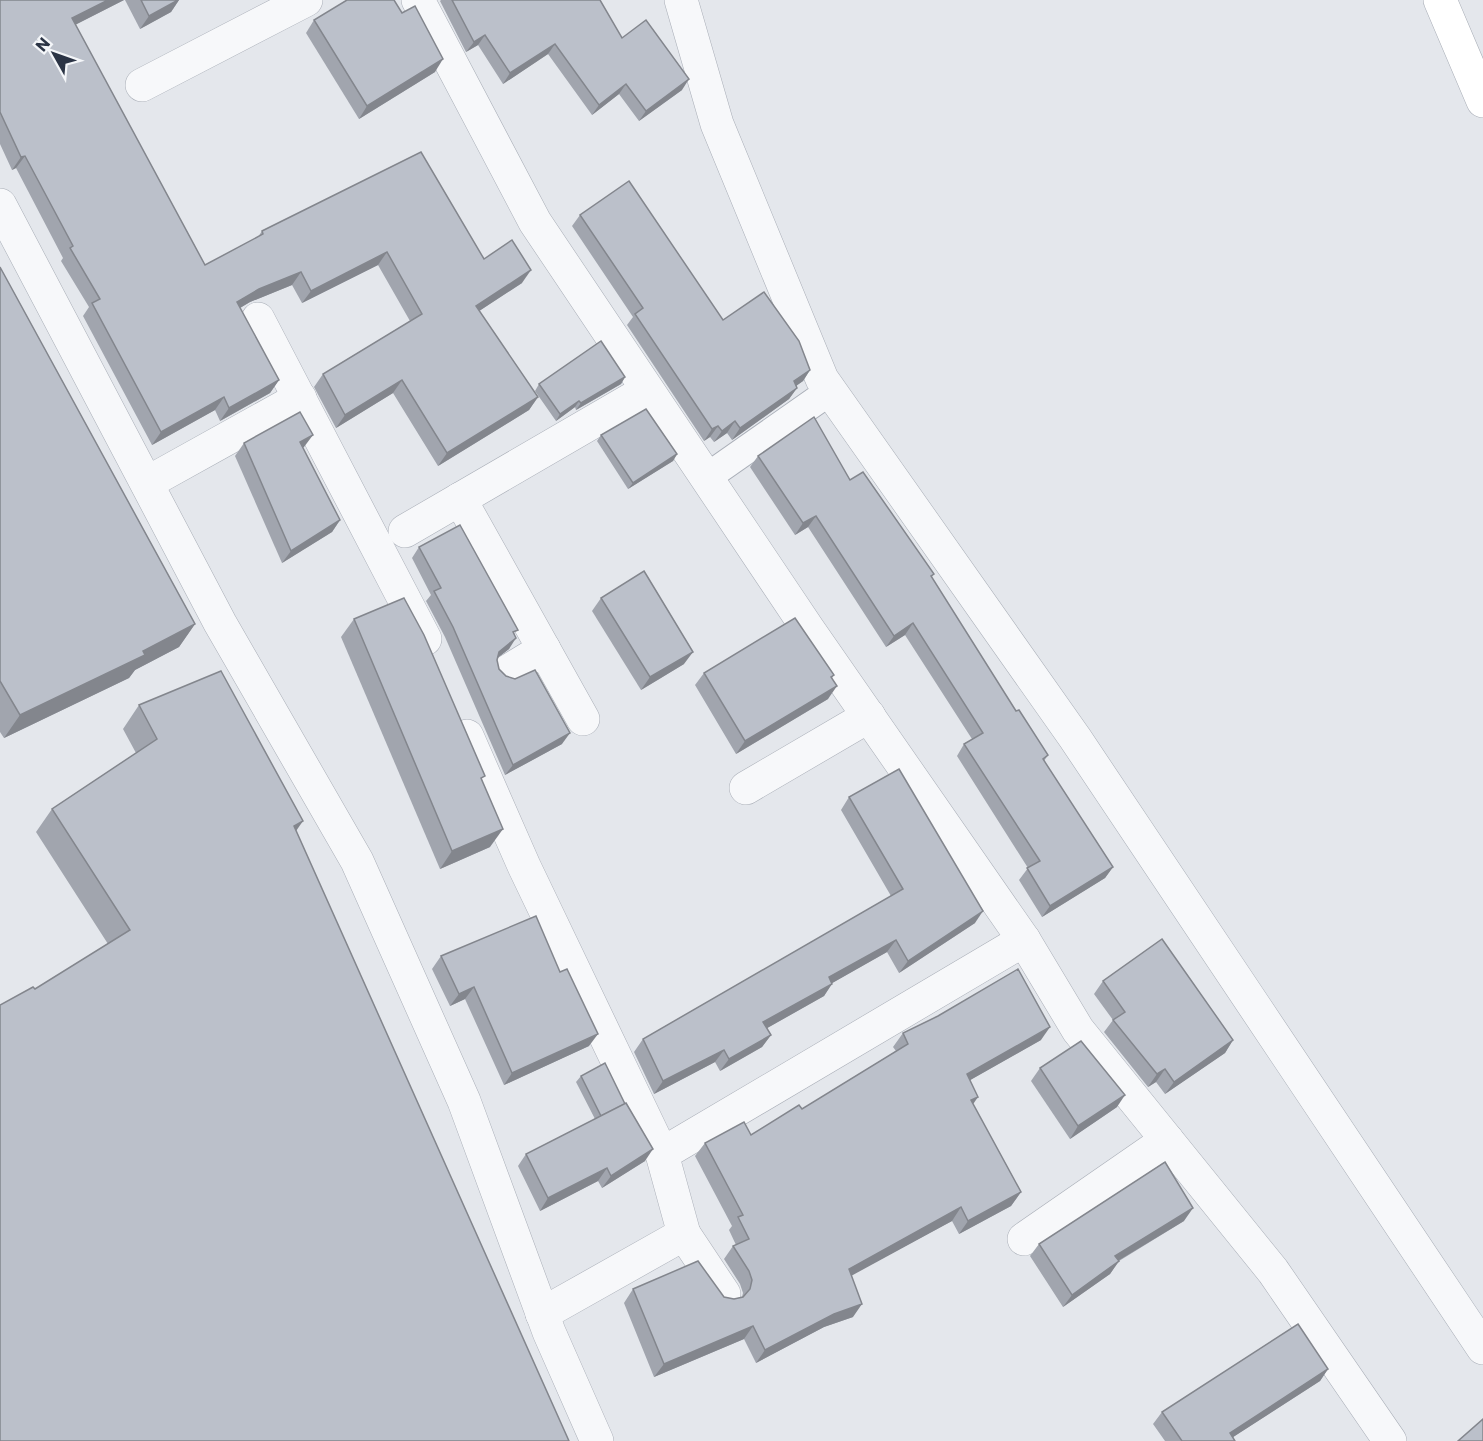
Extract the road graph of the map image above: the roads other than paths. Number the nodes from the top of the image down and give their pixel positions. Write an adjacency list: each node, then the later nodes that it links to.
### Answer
1 (306, 0): 5 (street)
2 (418, 0): 9 (street)
3 (681, 0): 10 (street)
4 (1440, 0): 6 (street)
5 (142, 85)
6 (1483, 101)
7 (0, 204): 13 (street)
8 (258, 319): 11 (street)
9 (646, 391): 12 (street); 14 (street)
10 (830, 391): 12 (lane); 30 (street)
11 (300, 398): 13 (street); 17 (street)
12 (706, 478): 20 (street)
13 (147, 483): 29 (street)
14 (460, 499): 15 (street); 16 (street)
15 (405, 531)
16 (544, 649): 18 (street); 21 (street)
17 (437, 666)
18 (508, 671)
19 (455, 708): 25 (street)
20 (869, 716): 22 (street); 23 (street)
21 (583, 719)
22 (746, 788)
23 (1024, 940): 24 (street); 25 (street)
24 (1167, 1140): 27 (street); 32 (street)
25 (663, 1154): 26 (street)
26 (684, 1234): 28 (street); 29 (street)
27 (1024, 1239)
28 (724, 1294)
29 (542, 1314): 31 (street)
30 (1483, 1348)
31 (597, 1441)
32 (1390, 1441)

